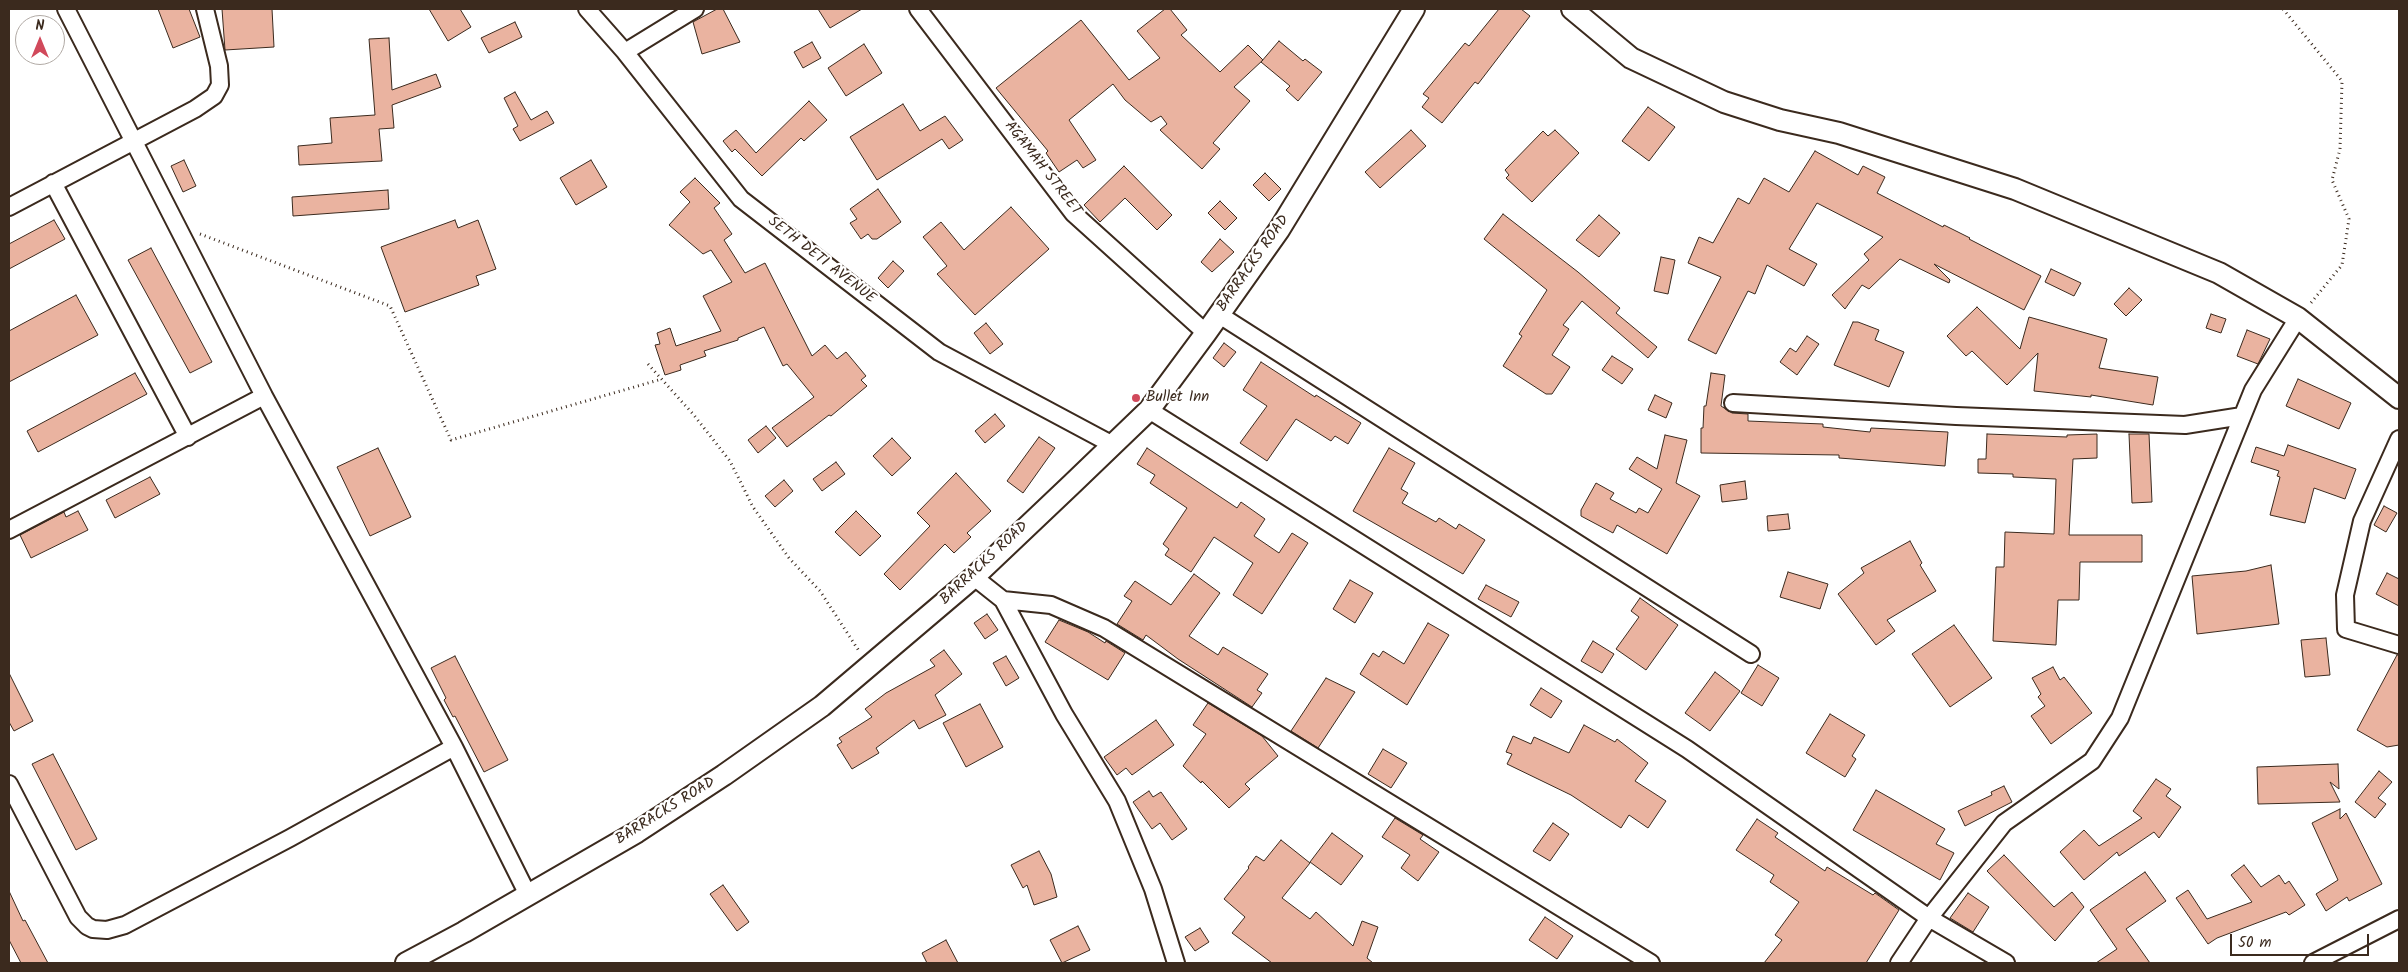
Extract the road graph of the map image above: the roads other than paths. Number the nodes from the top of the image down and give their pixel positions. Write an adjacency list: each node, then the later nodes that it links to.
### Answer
1 (66, 9): 9 (street)
2 (205, 9): 9 (street)
3 (587, 9): 8 (street, SETH DETI AVENUE)
4 (695, 9): 8 (street)
5 (918, 9): 14 (street, AGAMAH STREET)
6 (1414, 9): 12 (street, BARRACKS ROAD)
7 (1572, 9): 13 (street)
8 (625, 52): 22 (street, SETH DETI AVENUE)
9 (135, 141): 10 (street); 15 (street)
10 (53, 183): 11 (street); 20 (street)
11 (9, 206)
12 (1218, 314): 14 (street, BARRACKS ROAD); 27 (street)
13 (2298, 318): 16 (street); 19 (street)
14 (1206, 333): 18 (street, BARRACKS ROAD)
15 (264, 396): 20 (street); 28 (street)
16 (2399, 398)
17 (1733, 404): 19 (street)
18 (1149, 410): 22 (street, BARRACKS ROAD); 31 (street)
19 (2242, 416): 31 (street)
20 (188, 437): 23 (street)
21 (2399, 439): 26 (street)
22 (1113, 445): 24 (street, BARRACKS ROAD)
23 (9, 530)
24 (974, 577): 25 (street); 30 (street, BARRACKS ROAD)
25 (1003, 600): 34 (street); 35 (street)
26 (2399, 645)
27 (1751, 654)
28 (454, 747): 29 (street); 30 (street)
29 (9, 784)
30 (528, 895): 33 (street, BARRACKS ROAD)
31 (1929, 918): 36 (street); 37 (street)
32 (2399, 919): 38 (street)
33 (406, 963)
34 (1176, 963)
35 (1651, 963)
36 (1898, 963)
37 (2006, 963)
38 (2313, 963)

